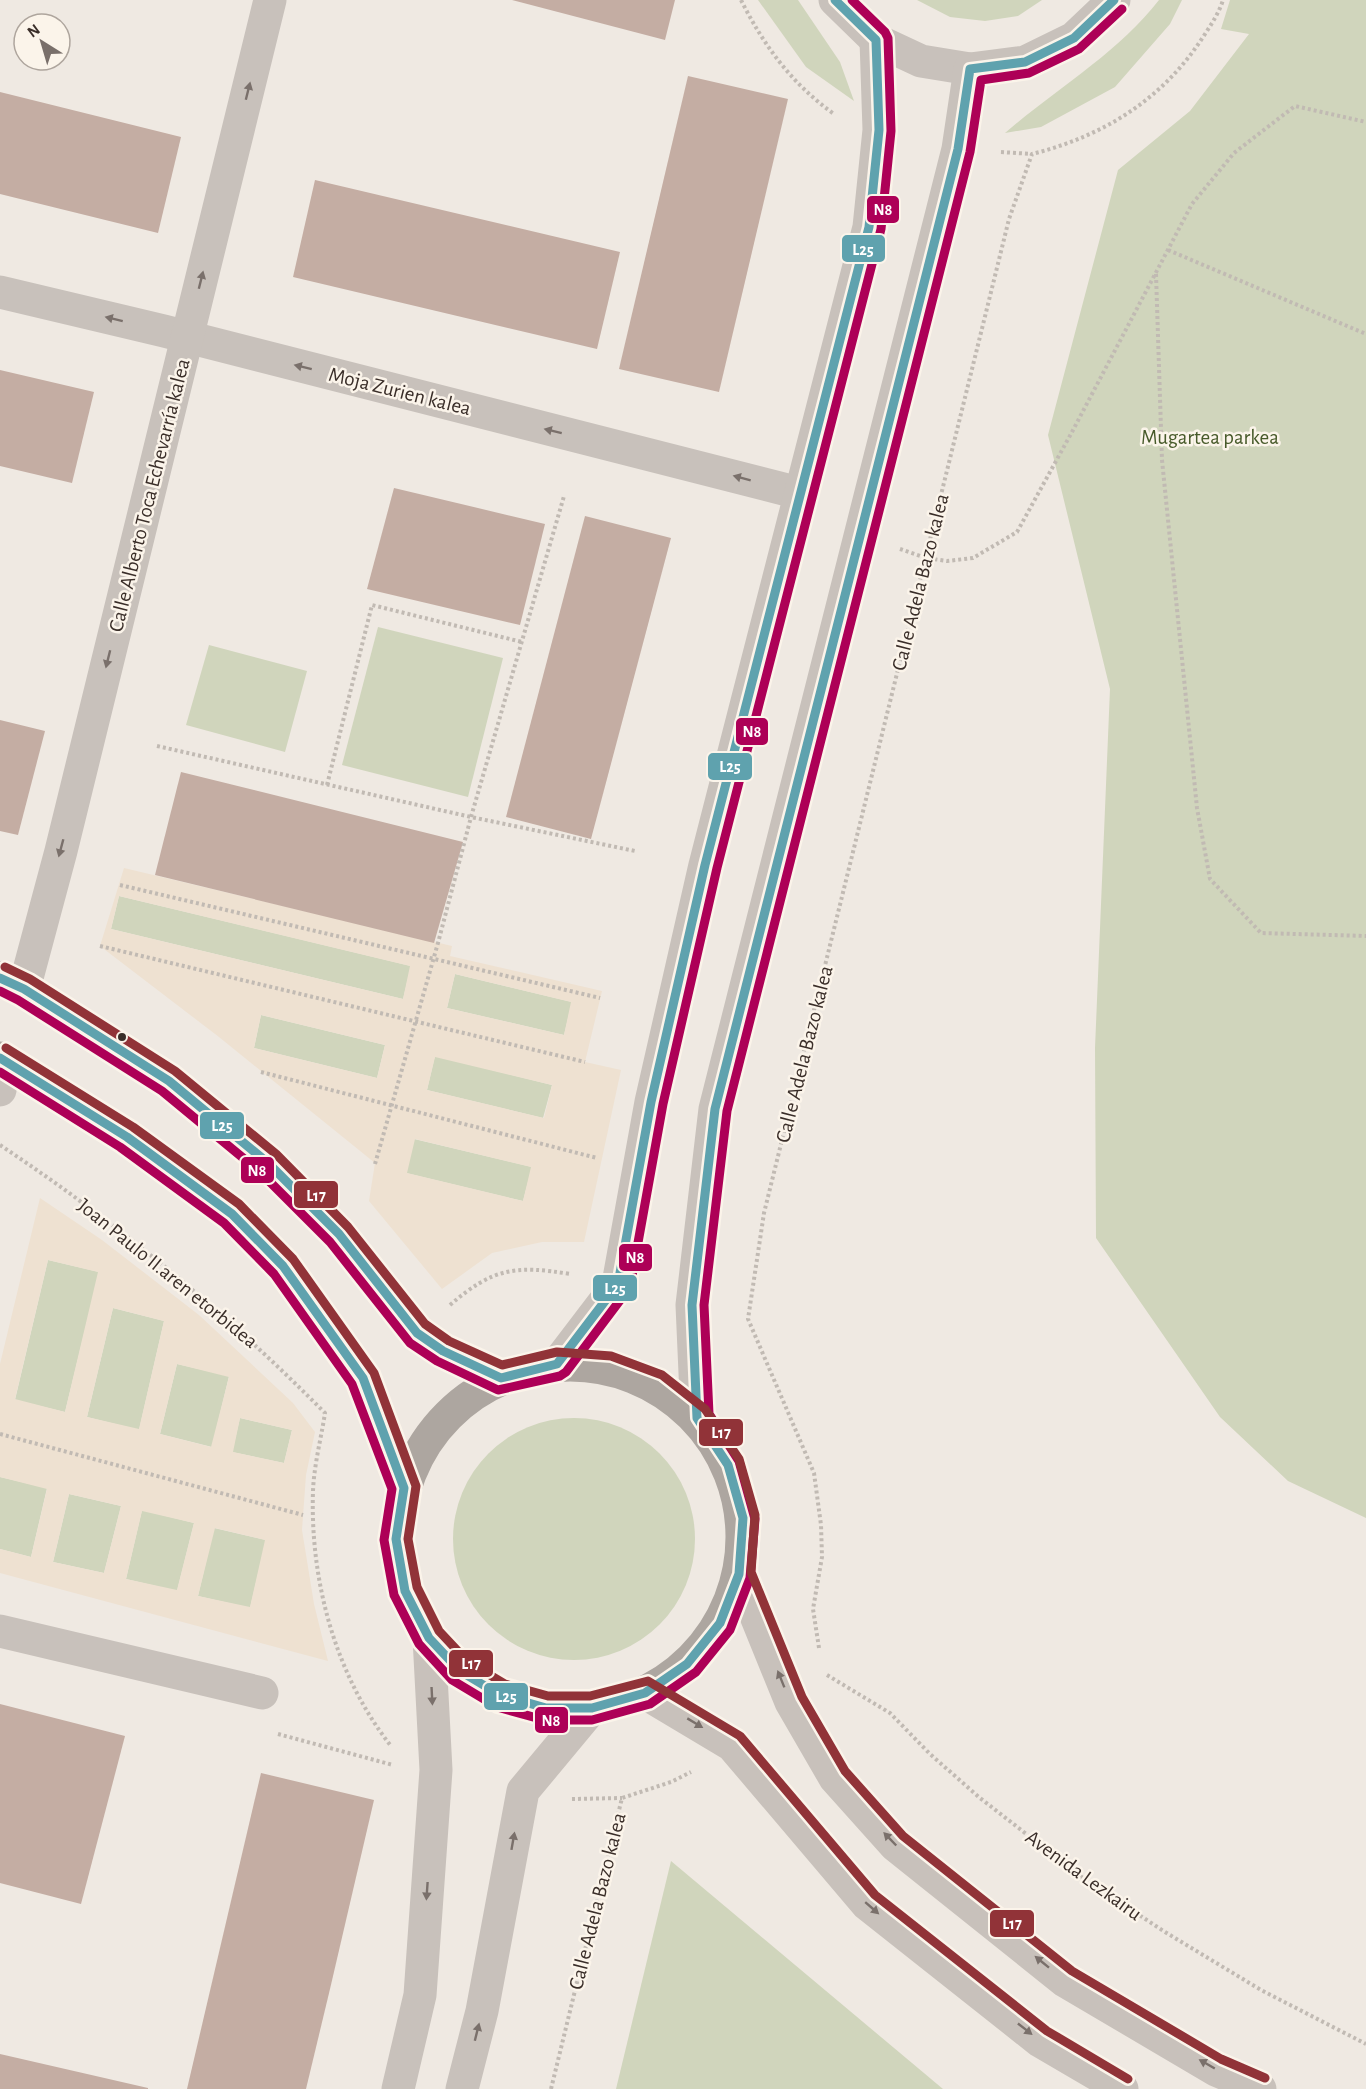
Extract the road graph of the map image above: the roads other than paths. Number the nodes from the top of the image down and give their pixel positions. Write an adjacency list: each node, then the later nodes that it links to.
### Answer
1 (270, 0): 7 (street, Calle Alberto Toca Echevarría kalea, one-way to 1)
2 (835, 0): 4 (street)
3 (1114, 0): 5 (street)
4 (876, 39): 5 (street); 8 (street)
5 (970, 69): 13 (street)
6 (0, 292): 7 (street, Moja Zurien kalea, one-way to 6)
7 (189, 337): 8 (street, Moja Zurien kalea, one-way to 7); 9 (street, Calle Alberto Toca Echevarría kalea, one-way to 9)
8 (799, 493): 11 (street)
9 (12, 984): 12 (main road)
10 (2, 1070): 14 (main road)
11 (556, 1364): 12 (main road); 13 (main road)
12 (501, 1378): 14 (main road)
13 (697, 1418): 15 (main road)
14 (404, 1488): 17 (main road)
15 (739, 1574): 19 (main road); 24 (street, one-way to 15)
16 (0, 1631): 18 (street)
17 (429, 1638): 20 (main road); 21 (street, one-way to 21)
18 (262, 1693)
19 (645, 1693): 20 (main road); 23 (street, one-way to 23)
20 (592, 1708): 22 (street, one-way to 20)
21 (398, 2089)
22 (462, 2089)
23 (1122, 2089)
24 (1260, 2089)

